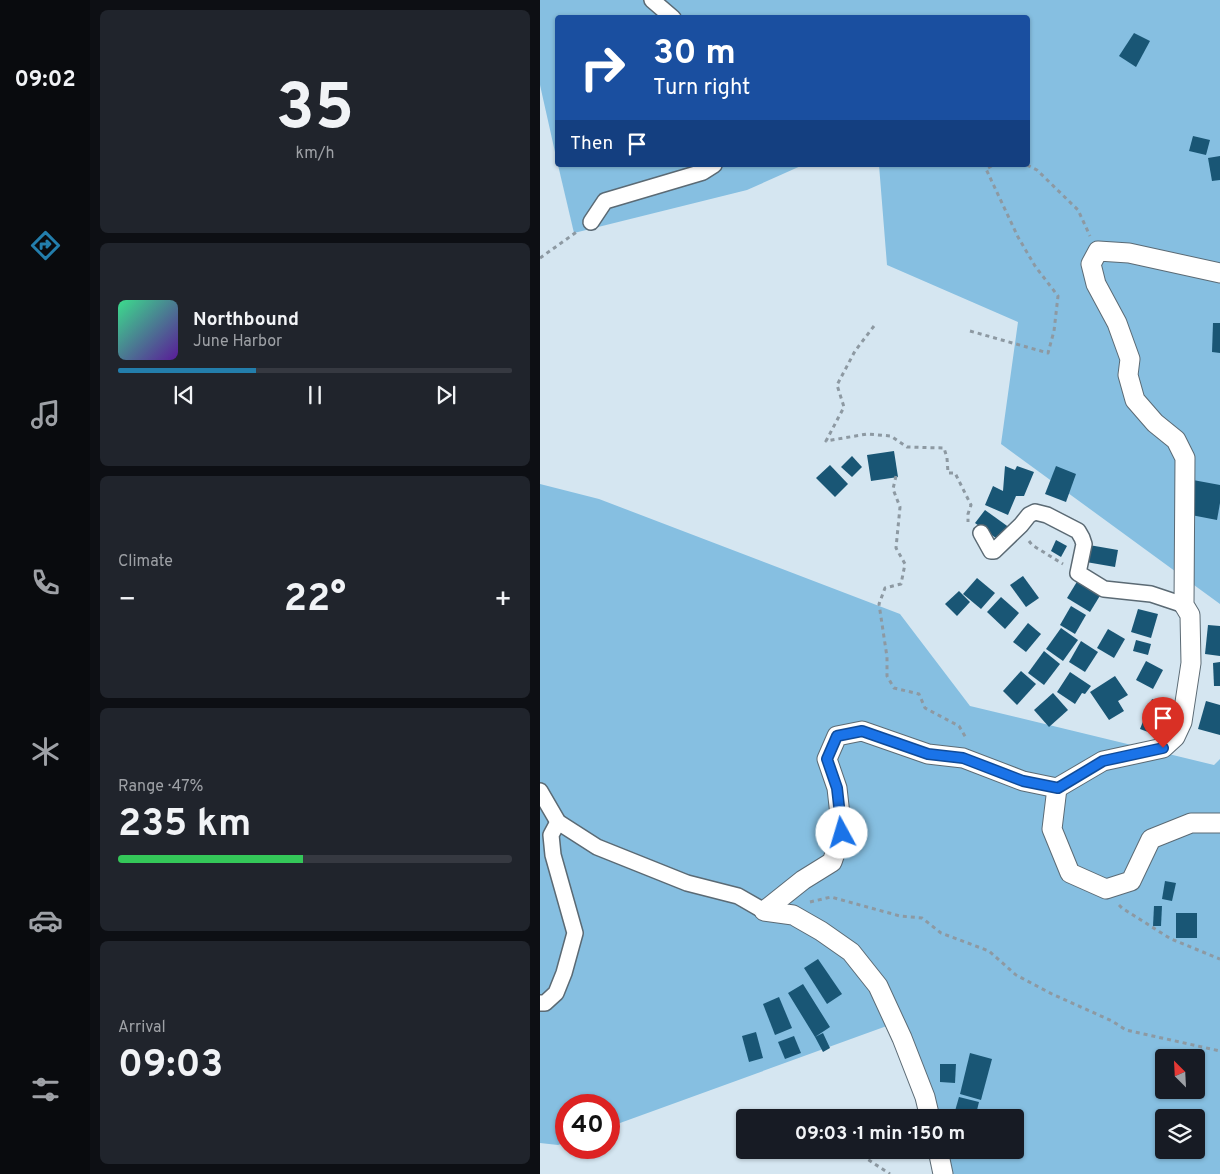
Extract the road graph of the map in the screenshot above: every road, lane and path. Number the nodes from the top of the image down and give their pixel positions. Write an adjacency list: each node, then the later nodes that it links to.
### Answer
1 (652, 0): 2 (street)
2 (670, 15)
3 (1030, 166): 7 (path)
4 (711, 167): 6 (street)
5 (990, 167): 11 (path)
6 (591, 222): 8 (path)
7 (1098, 251): 9 (street); 16 (street)
8 (540, 258)
9 (1220, 273)
10 (874, 326): 14 (path)
11 (970, 331)
12 (896, 476): 17 (path)
13 (1021, 525): 14 (street); 15 (path); 15 (street)
14 (981, 533)
15 (1078, 573): 16 (street)
16 (1184, 605): 18 (street)
17 (963, 758): 18 (street); 24 (street)
18 (1058, 788): 22 (street)
19 (540, 792): 20 (street)
20 (558, 822): 24 (street); 26 (street)
21 (1220, 823): 22 (street)
22 (1106, 889): 25 (path)
23 (802, 903): 27 (path)
24 (764, 911): 28 (street)
25 (1220, 959)
26 (540, 1003)
27 (1220, 1051)
28 (928, 1109)
29 (867, 1159): 31 (path)
30 (940, 1159): 32 (street)
31 (890, 1174)
32 (943, 1174)

